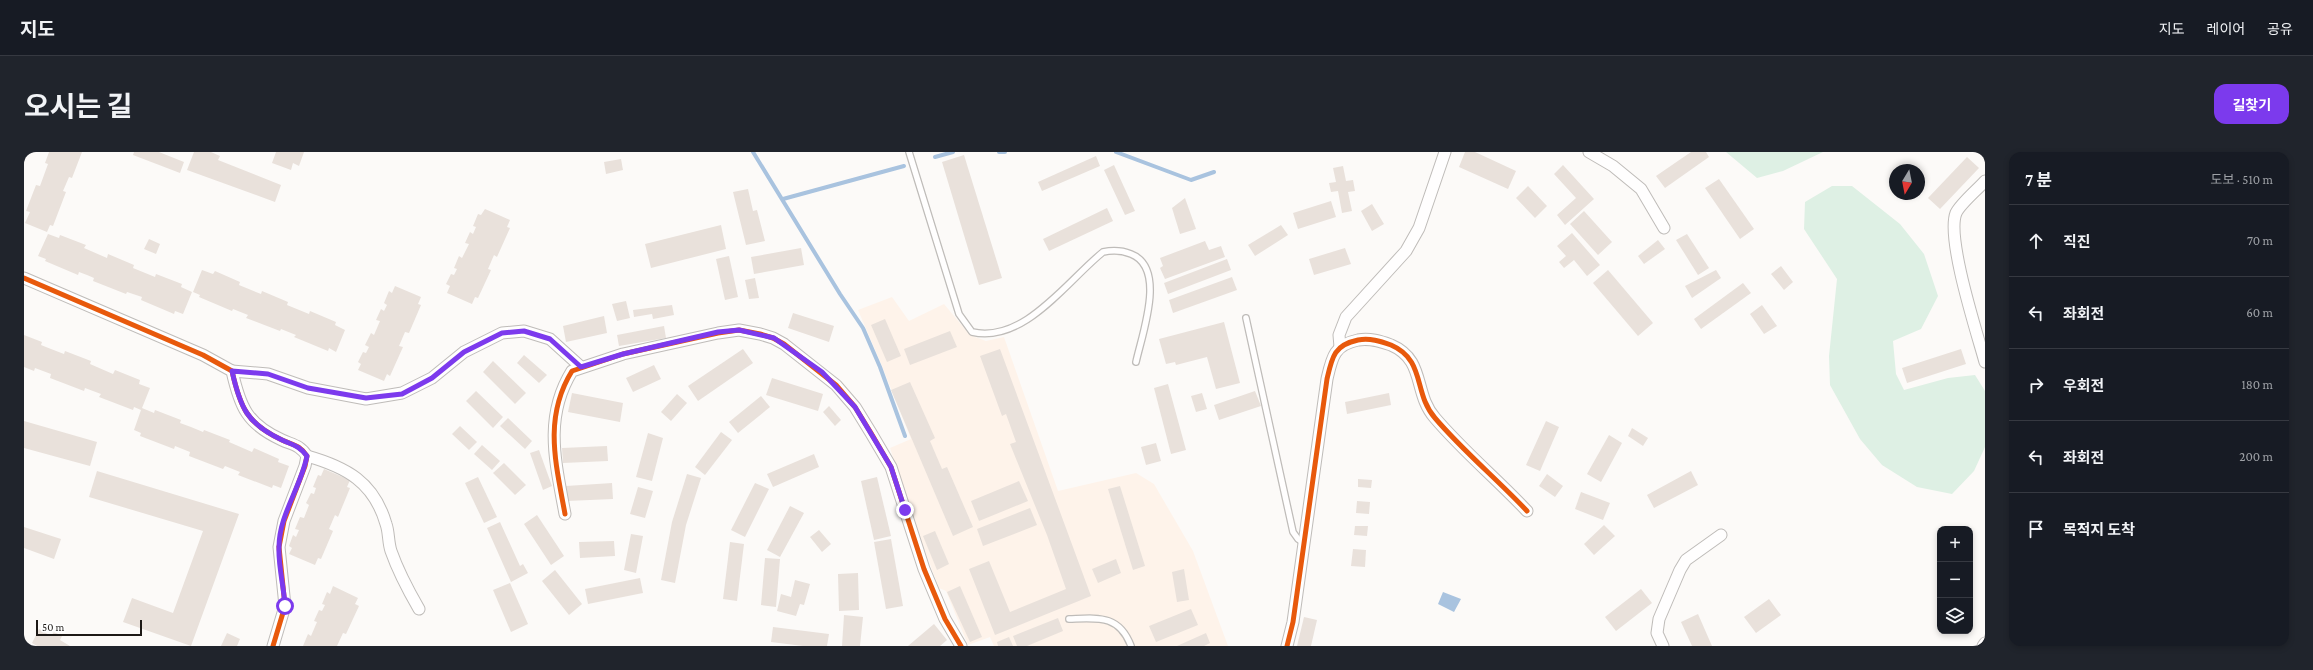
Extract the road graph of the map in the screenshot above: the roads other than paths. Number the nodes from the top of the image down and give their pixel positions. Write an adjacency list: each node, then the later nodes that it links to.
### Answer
1 (908, 152): 9 (lane)
2 (1445, 152): 8 (street)
3 (1589, 152): 5 (street)
4 (1985, 181): 10 (street)
5 (1664, 228)
6 (24, 278): 12 (street)
7 (1246, 318): 17 (lane)
8 (1340, 348): 14 (street); 17 (street)
9 (1136, 362)
10 (1985, 362)
11 (581, 367): 12 (street); 15 (street); 22 (street)
12 (232, 371): 13 (street)
13 (307, 456): 18 (street); 21 (street)
14 (1527, 510)
15 (566, 514)
16 (1721, 535): 25 (street)
17 (1305, 543): 24 (street)
18 (419, 609)
19 (1069, 619): 23 (lane)
20 (1985, 643): 26 (street)
21 (273, 646)
22 (961, 646)
23 (1131, 646)
24 (1287, 646)
25 (1663, 646)
26 (1983, 646)

